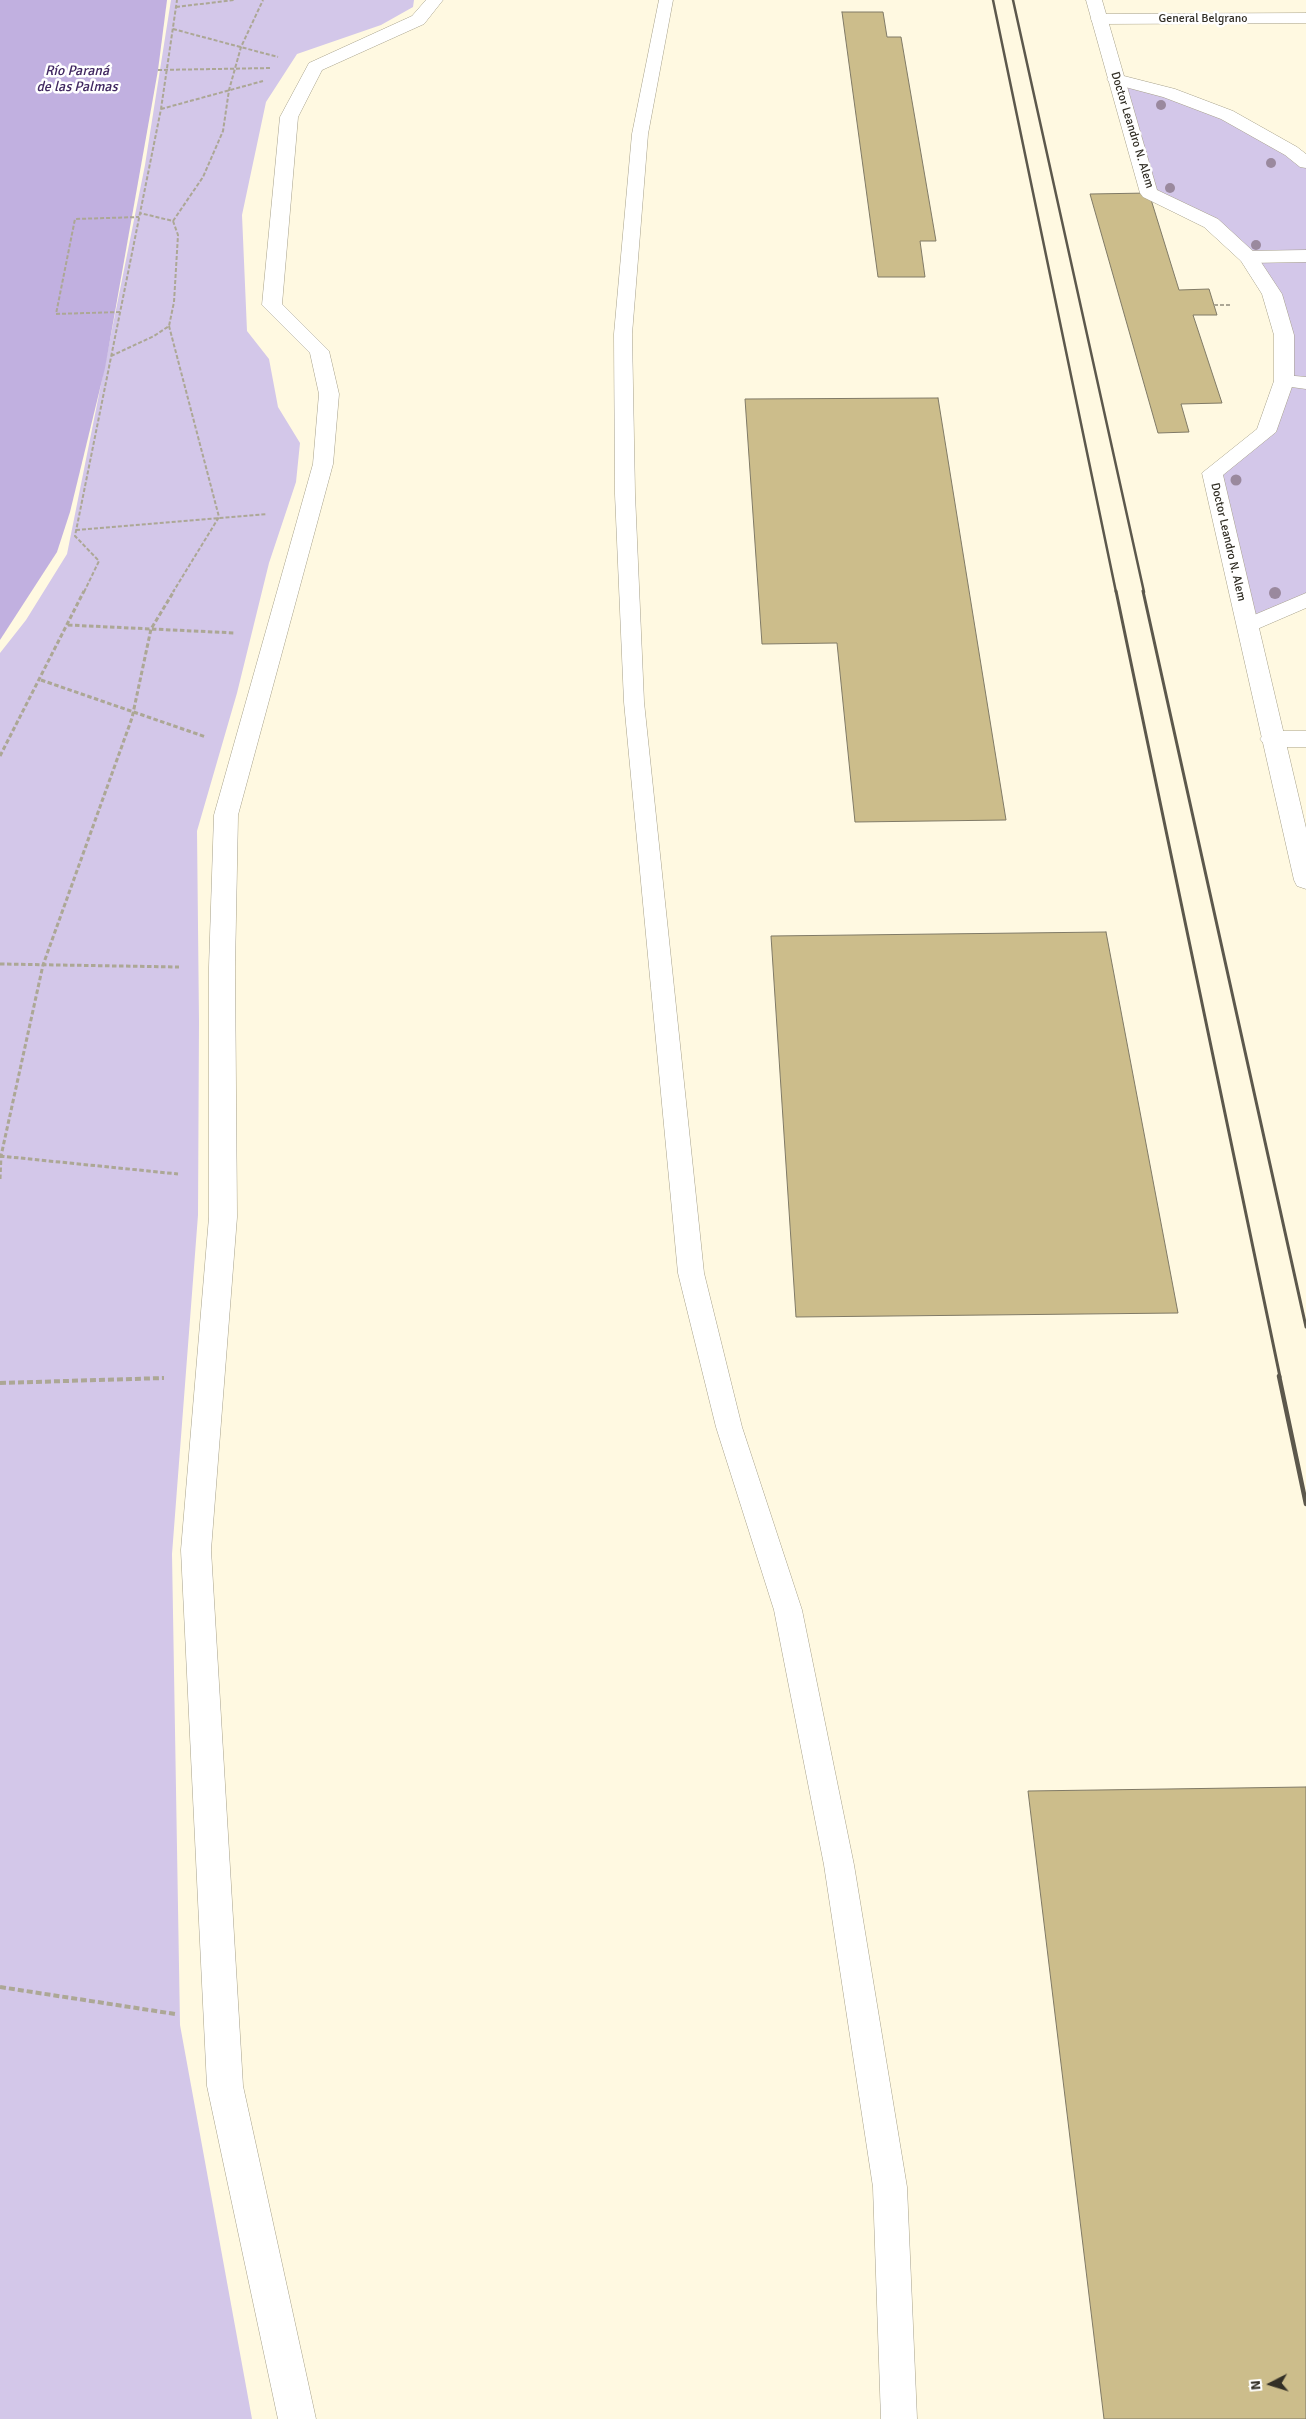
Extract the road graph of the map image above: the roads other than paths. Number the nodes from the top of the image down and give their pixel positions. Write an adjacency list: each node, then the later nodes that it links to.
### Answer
1 (435, 0): 17 (street)
2 (666, 0): 18 (lane)
3 (1094, 0): 5 (street, Doctor Leandro N. Alem)
4 (1306, 18): 5 (street, General Belgrano)
5 (1099, 19): 6 (street, Doctor Leandro N. Alem)
6 (1116, 79): 7 (street); 8 (street, Doctor Leandro N. Alem)
7 (1306, 163)
8 (1248, 256): 9 (street); 10 (street, Doctor Leandro N. Alem)
9 (1306, 256)
10 (1284, 381): 11 (street); 13 (street, Doctor Leandro N. Alem)
11 (1306, 383)
12 (1306, 600): 13 (street)
13 (1248, 626): 14 (street, Doctor Leandro N. Alem)
14 (1272, 739): 15 (street); 16 (street, Doctor Leandro N. Alem)
15 (1306, 739)
16 (1306, 880)
17 (297, 2419)
18 (899, 2419)

